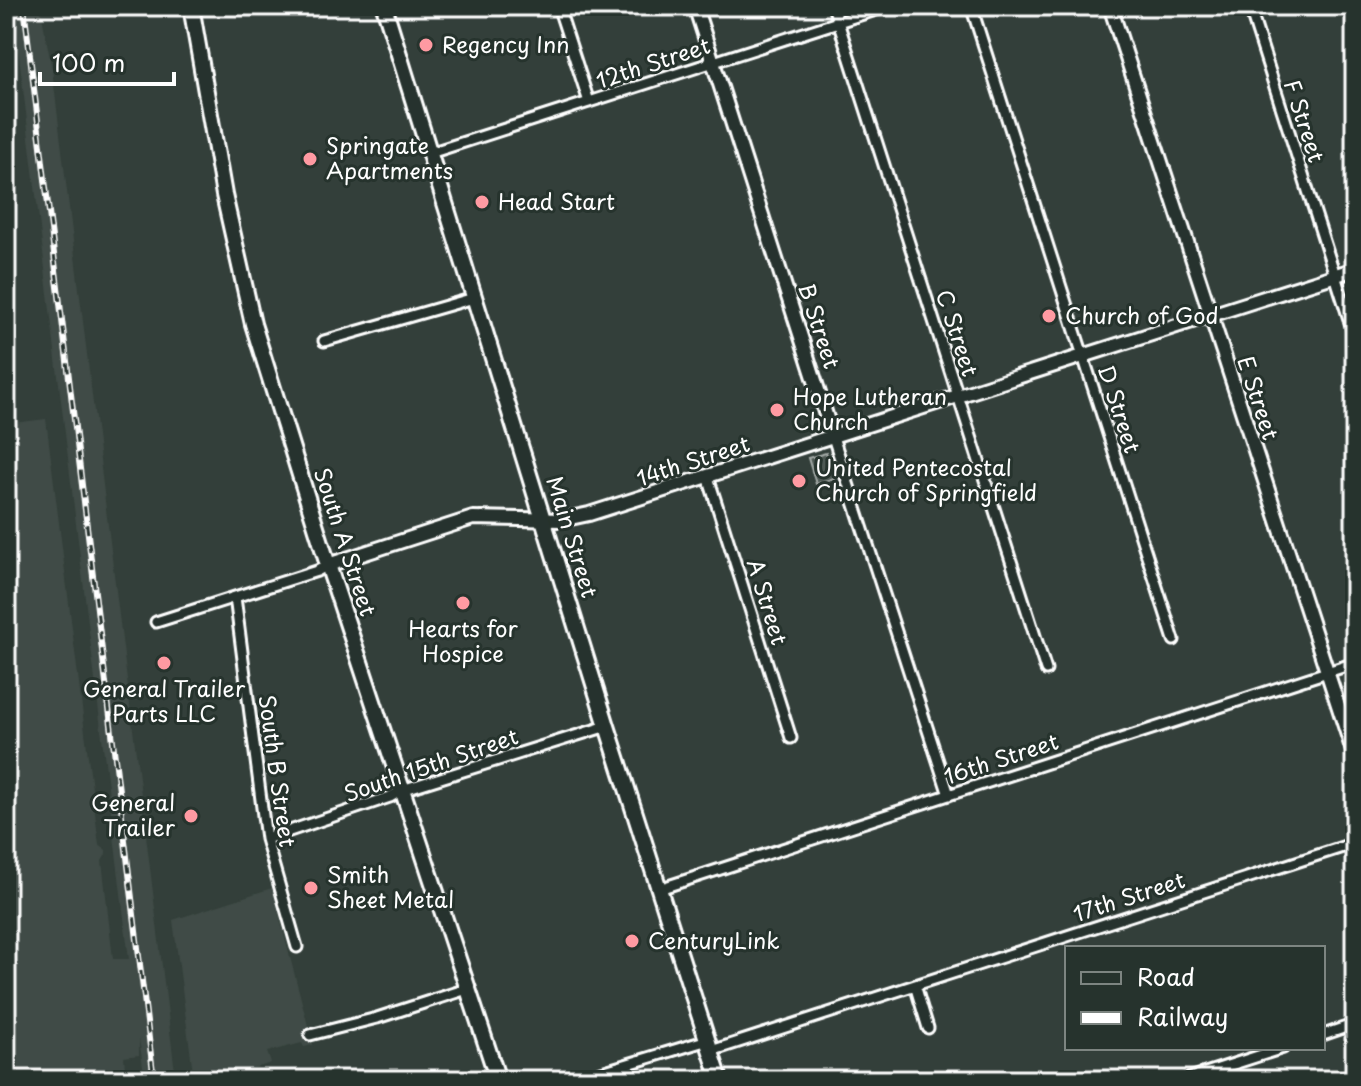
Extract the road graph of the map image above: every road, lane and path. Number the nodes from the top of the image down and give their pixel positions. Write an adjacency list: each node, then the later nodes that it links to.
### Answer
1 (191, 6): 25 (main road, South A Street)
2 (384, 6): 13 (main road, Main Street)
3 (558, 6): 12 (street)
4 (695, 6): 11 (street, B Street)
5 (833, 6): 10 (street, C Street)
6 (888, 6): 10 (street, 12th Street)
7 (971, 6): 20 (street, D Street)
8 (1110, 6): 17 (street, E Street)
9 (1249, 6): 15 (street, F Street)
10 (838, 22): 11 (street, 12th Street); 21 (street, C Street)
11 (713, 63): 12 (street, 12th Street); 22 (street, B Street)
12 (589, 102): 13 (street, 12th Street)
13 (430, 153): 16 (main road, Main Street)
14 (1355, 269): 15 (street, 14th Street)
15 (1335, 275): 17 (street, 14th Street); 18 (street, F Street)
16 (474, 298): 19 (street); 24 (main road, Main Street)
17 (1209, 316): 20 (street, 14th Street); 31 (street, E Street)
18 (1355, 338)
19 (324, 341)
20 (1083, 357): 21 (street, 14th Street); 28 (street, D Street)
21 (959, 397): 22 (street, 14th Street); 30 (street, C Street)
22 (833, 437): 23 (street, 14th Street); 36 (street, B Street)
23 (708, 477): 24 (street, 14th Street); 33 (street, A Street)
24 (544, 520): 25 (street, 14th Street); 32 (main road, Main Street)
25 (328, 565): 26 (street); 35 (main road, South A Street)
26 (235, 597): 27 (street); 37 (street, South B Street)
27 (156, 622)
28 (1174, 640)
29 (1355, 663): 31 (street, 16th Street)
30 (1046, 670)
31 (1327, 672): 34 (street, E Street); 36 (street, 16th Street)
32 (607, 726): 35 (street, South 15th Street); 39 (main road, Main Street)
33 (791, 738)
34 (1355, 757)
35 (402, 790): 37 (street, South 15th Street); 42 (main road, South A Street)
36 (949, 795): 39 (street, 16th Street)
37 (266, 839): 40 (street, South B Street)
38 (1355, 843): 41 (street, 17th Street)
39 (659, 889): 47 (main road, Main Street)
40 (297, 947)
41 (915, 985): 44 (street); 47 (street, 17th Street)
42 (467, 989): 46 (street); 49 (main road, South A Street)
43 (1355, 1024): 45 (street)
44 (928, 1028)
45 (1325, 1034)
46 (310, 1035)
47 (709, 1046): 50 (street, 17th Street); 51 (main road, Main Street)
48 (1277, 1050): 52 (street)
49 (498, 1080)
50 (575, 1080)
51 (720, 1080)
52 (1184, 1080)

